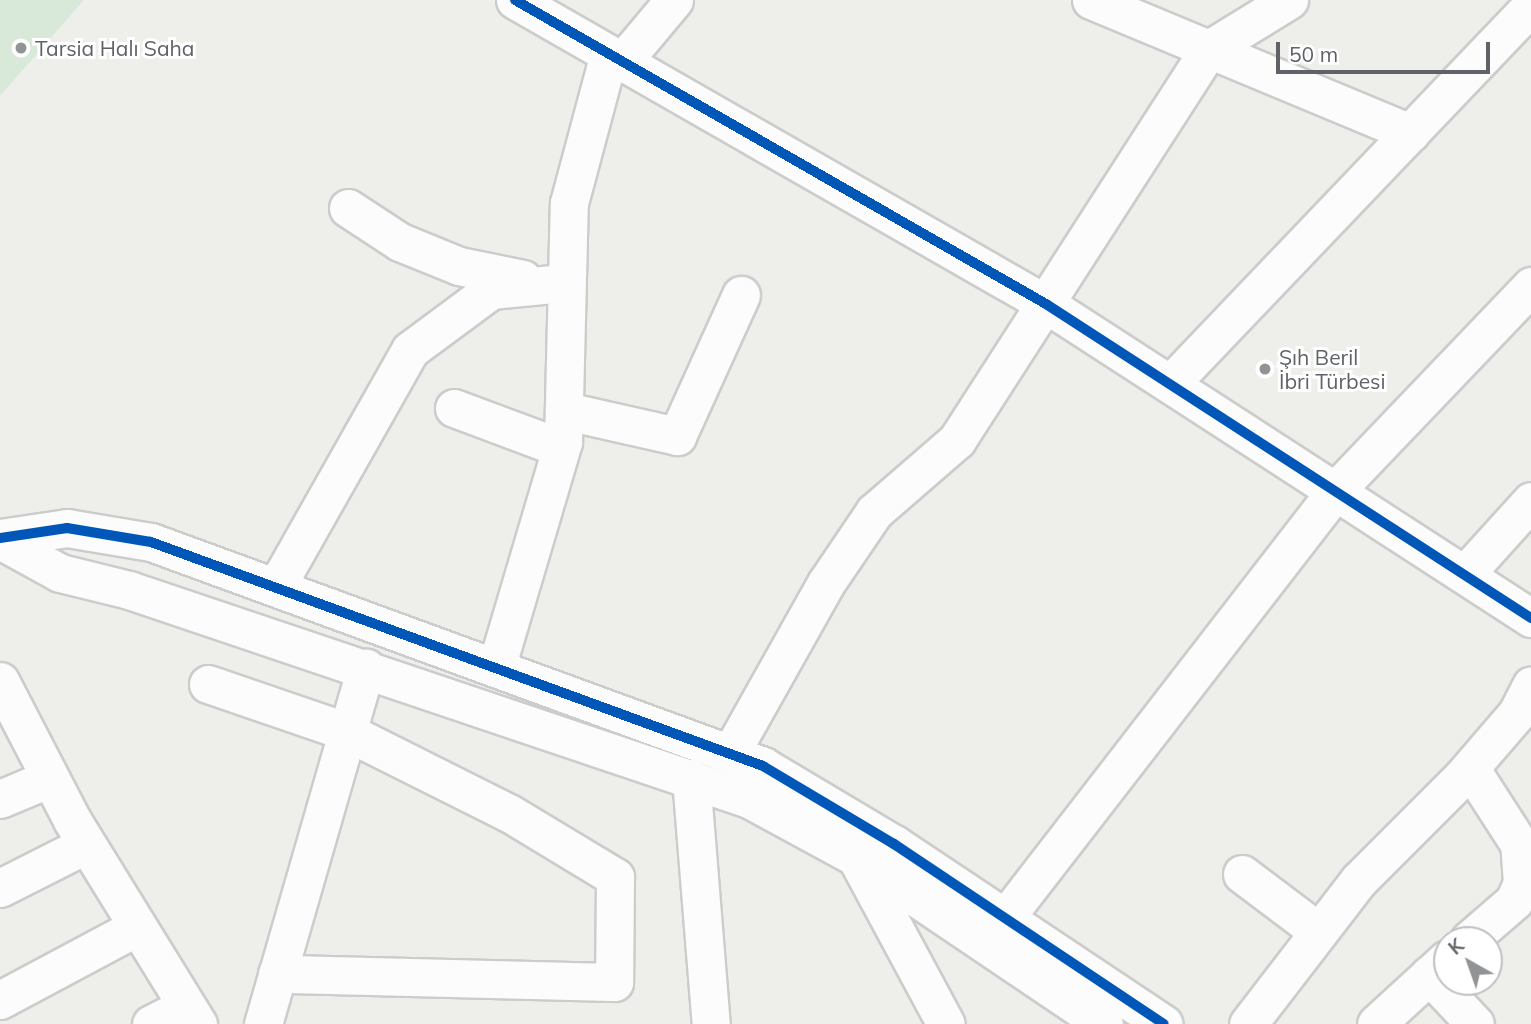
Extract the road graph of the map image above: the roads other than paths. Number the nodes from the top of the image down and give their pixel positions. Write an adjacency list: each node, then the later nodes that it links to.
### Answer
1 (515, 0): 7 (street)
2 (674, 0): 7 (street)
3 (1091, 0): 6 (street)
4 (1289, 0): 6 (street)
5 (1531, 6): 8 (street)
6 (1209, 49): 8 (street); 13 (street)
7 (616, 58): 10 (street); 13 (street)
8 (1410, 133): 14 (street)
9 (348, 208): 10 (street)
10 (563, 283): 16 (street); 22 (street)
11 (1531, 286): 18 (street)
12 (741, 295): 16 (street)
13 (1046, 304): 14 (street); 30 (street)
14 (1170, 384): 18 (street)
15 (454, 408): 17 (street)
16 (566, 411): 17 (street)
17 (561, 449): 25 (street)
18 (1337, 489): 21 (street); 39 (street)
19 (1531, 501): 21 (street)
20 (0, 539): 22 (street); 24 (street)
21 (1465, 574): 23 (street)
22 (276, 587): 25 (street)
23 (1531, 618)
24 (366, 668): 29 (street); 33 (street)
25 (496, 668): 30 (street)
26 (0, 681): 32 (street)
27 (208, 684): 29 (street)
28 (1526, 707): 31 (street)
29 (345, 731): 44 (street); 44 (street)
30 (730, 754): 39 (street)
31 (1470, 768): 40 (street); 42 (street)
32 (50, 778): 34 (street); 35 (street)
33 (691, 778): 36 (street); 50 (street)
34 (0, 799)
35 (87, 844): 38 (street); 41 (street)
36 (856, 857): 51 (street); 52 (street)
37 (1242, 874): 42 (street)
38 (0, 888)
39 (1005, 918): 53 (street)
40 (1485, 926)
41 (137, 927): 46 (street); 47 (street)
42 (1319, 932): 54 (street)
43 (1433, 972): 55 (street)
44 (276, 974): 49 (street)
45 (1457, 996): 56 (street)
46 (0, 1000)
47 (192, 1015): 48 (street)
48 (151, 1024)
49 (262, 1024)
50 (711, 1024)
51 (946, 1024)
52 (1104, 1024)
53 (1164, 1024)
54 (1248, 1024)
55 (1376, 1024)
56 (1475, 1024)

